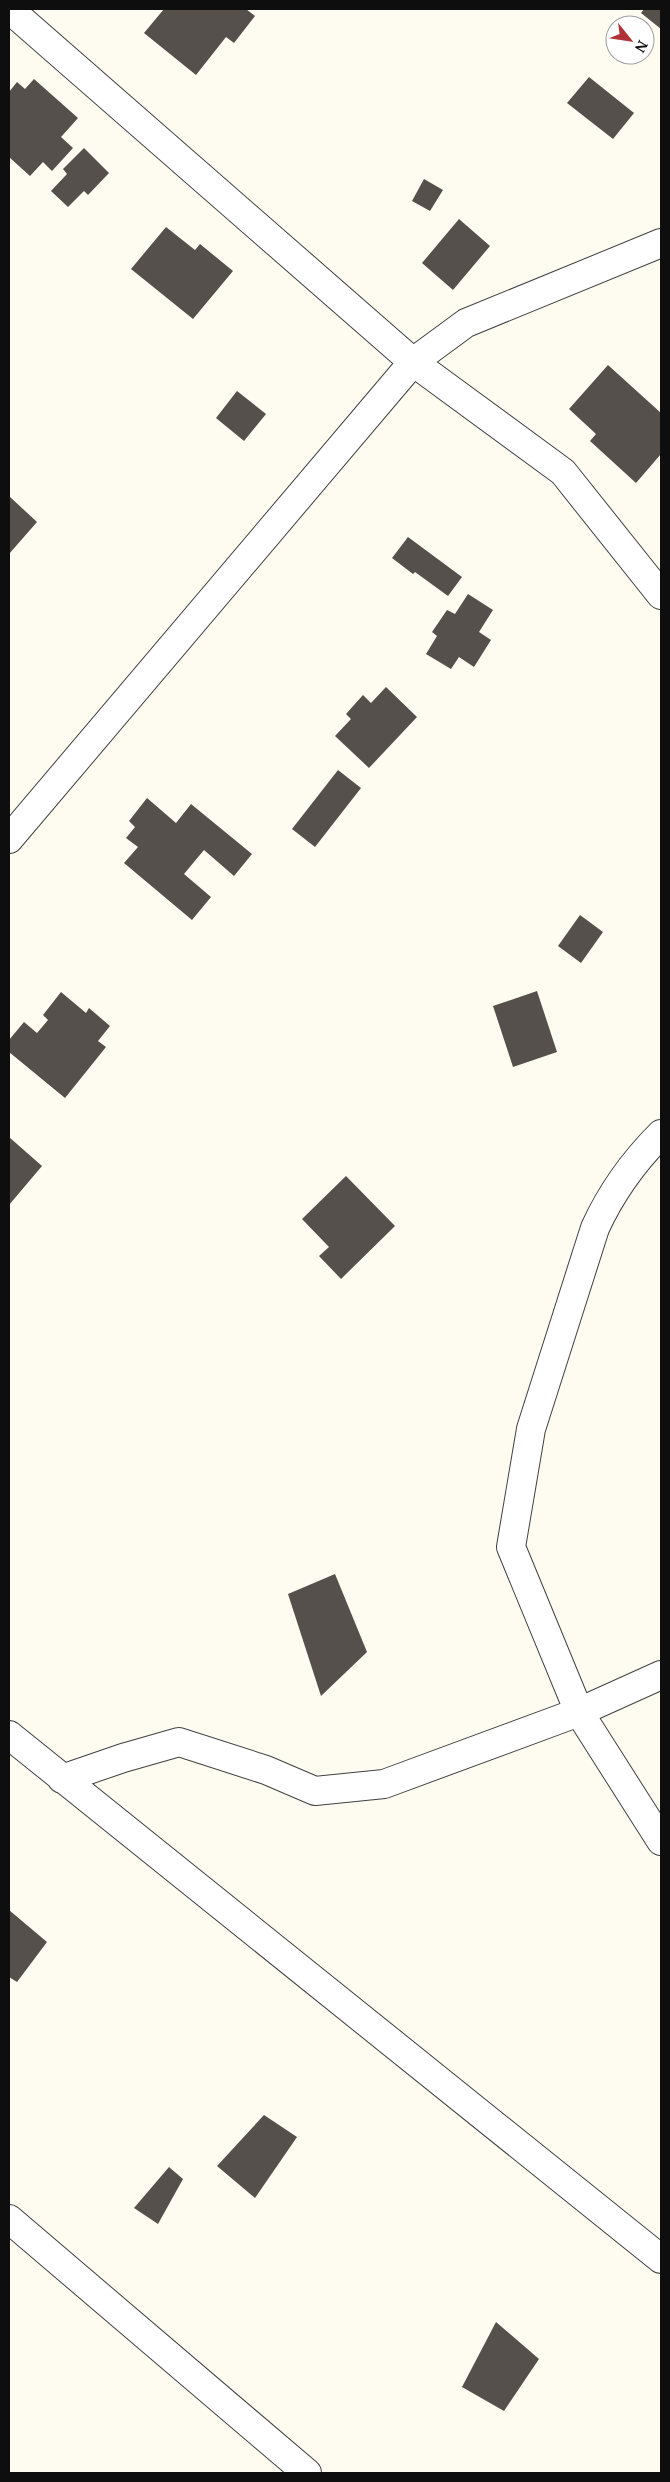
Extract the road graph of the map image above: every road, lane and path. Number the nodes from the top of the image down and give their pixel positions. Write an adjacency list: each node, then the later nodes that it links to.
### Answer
1 (9, 9): 3 (street)
2 (661, 243): 3 (street)
3 (413, 362): 4 (street); 5 (street)
4 (661, 595)
5 (9, 839)
6 (661, 1134): 8 (street)
7 (661, 1675): 8 (street)
8 (579, 1712): 10 (street); 11 (street)
9 (9, 1735): 10 (street)
10 (62, 1779): 13 (street)
11 (661, 1841)
12 (9, 2219): 14 (street)
13 (661, 2259)
14 (307, 2473)

